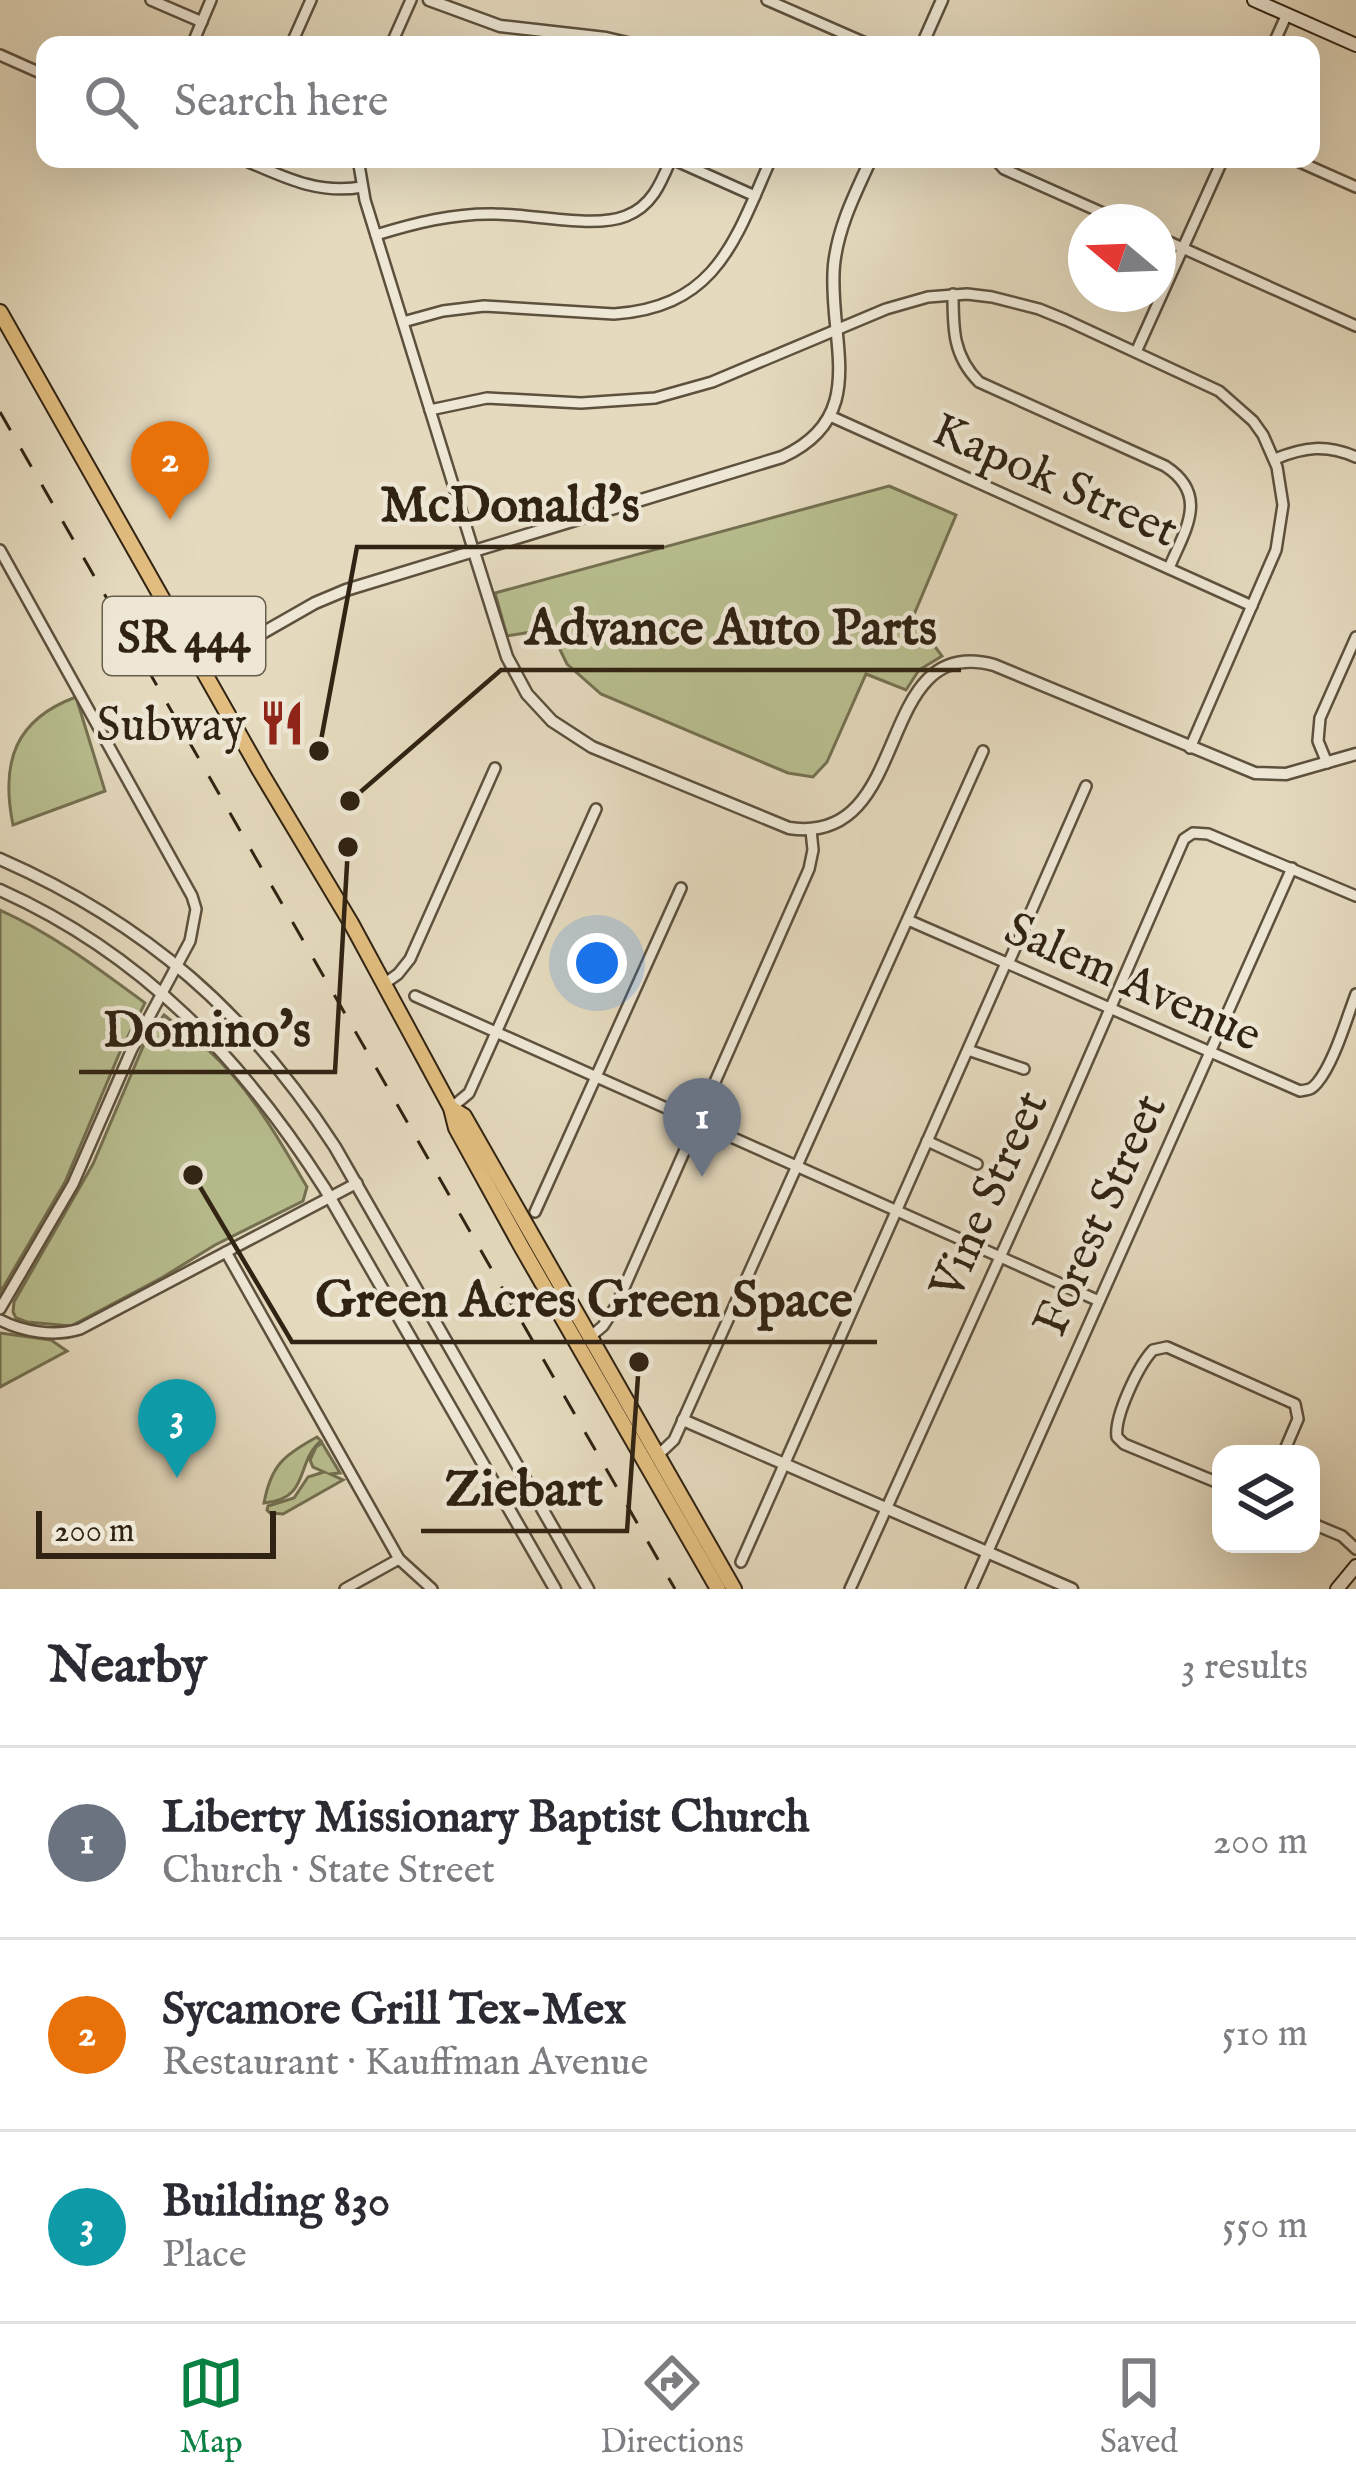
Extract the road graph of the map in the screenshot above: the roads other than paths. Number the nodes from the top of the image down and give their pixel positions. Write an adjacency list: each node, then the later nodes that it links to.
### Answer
1 (151, 0): 10 (street)
2 (211, 0): 10 (street)
3 (311, 0): 12 (street)
4 (411, 0): 13 (street)
5 (429, 0): 14 (street)
6 (767, 0): 15 (street)
7 (942, 0): 16 (street)
8 (1254, 0): 9 (main road)
9 (1287, 14): 17 (street); 18 (main road)
10 (202, 22): 11 (street)
11 (196, 36)
12 (295, 36)
13 (396, 36)
14 (588, 36)
15 (849, 36)
16 (926, 36)
17 (1278, 36)
18 (1356, 45)
19 (0, 56): 20 (street)
20 (36, 71)
21 (262, 168): 30 (street)
22 (359, 168): 30 (street)
23 (667, 168): 34 (street)
24 (691, 168): 32 (street)
25 (767, 168): 32 (street)
26 (867, 168): 41 (street)
27 (1003, 168): 33 (street)
28 (1219, 168): 36 (street)
29 (1313, 168): 31 (street)
30 (362, 187): 34 (street)
31 (1356, 188)
32 (755, 196): 39 (street)
33 (1083, 204)
34 (376, 235): 39 (street)
35 (1176, 245): 36 (street)
36 (1183, 248): 40 (street); 42 (street)
37 (953, 295): 41 (street); 42 (street); 49 (street)
38 (0, 312): 52 (main road, SR 444)
39 (403, 322): 43 (street)
40 (1356, 326)
41 (837, 329): 43 (street); 44 (street)
42 (1136, 352): 46 (street)
43 (430, 410): 48 (street)
44 (830, 416): 48 (street); 49 (street, Kapok Street)
45 (1356, 457): 46 (street)
46 (1275, 459): 50 (street)
47 (0, 550): 68 (street)
48 (474, 552): 52 (street); 60 (street)
49 (1169, 568): 50 (street, Kapok Street)
50 (1252, 606): 53 (street)
51 (1356, 637): 56 (street)
52 (202, 668): 69 (main road, SR 444)
53 (1190, 748): 56 (street); 60 (street)
54 (983, 751): 66 (street)
55 (1356, 754): 56 (street)
56 (1327, 763)
57 (495, 767): 69 (street)
58 (1086, 786): 67 (street)
59 (596, 809): 74 (street)
60 (811, 830): 80 (street)
61 (0, 859): 68 (street)
62 (1292, 868): 65 (street); 73 (street, Vine Street); 76 (street, Forest Street)
63 (681, 888): 78 (street)
64 (0, 890): 70 (street)
65 (1356, 896)
66 (908, 920): 67 (street, Salem Avenue); 83 (street)
67 (1007, 963): 73 (street, Salem Avenue); 75 (street)
68 (178, 965): 70 (street); 84 (street)
69 (382, 985): 79 (main road, SR 444)
70 (162, 994): 85 (street); 91 (street)
71 (1356, 994): 76 (street, Salem Avenue)
72 (415, 995): 74 (street)
73 (1109, 1008): 76 (street, Salem Avenue); 89 (street, Vine Street)
74 (497, 1031): 78 (street); 79 (street)
75 (968, 1050): 77 (street); 81 (street)
76 (1210, 1054): 90 (street, Forest Street)
77 (1024, 1069)
78 (597, 1077): 80 (street); 87 (street)
79 (451, 1108): 93 (main road, SR 444)
80 (698, 1121): 83 (street); 93 (street)
81 (927, 1141): 82 (street); 86 (street)
82 (977, 1164)
83 (797, 1166): 86 (street); 94 (street)
84 (357, 1183): 85 (street); 109 (street)
85 (330, 1198): 88 (street); 108 (street)
86 (897, 1211): 89 (street); 97 (street)
87 (535, 1212)
88 (226, 1252): 92 (street); 103 (street)
89 (999, 1256): 90 (street); 99 (street, Vine Street)
90 (1099, 1301): 102 (street, Forest Street)
91 (0, 1309)
92 (0, 1320)
93 (585, 1342): 96 (main road, SR 444)
94 (683, 1420): 96 (street); 97 (street)
95 (1287, 1445): 98 (street)
96 (652, 1460): 110 (main road, SR 444); 111 (main road, SR 444)
97 (785, 1464): 99 (street); 104 (street)
98 (1212, 1480)
99 (886, 1508): 102 (street); 112 (street, Vine Street)
100 (1320, 1526): 101 (street)
101 (1356, 1549)
102 (988, 1552): 113 (street, Forest Street); 114 (street)
103 (399, 1559): 106 (street); 107 (street)
104 (741, 1562)
105 (1356, 1566): 115 (main road)
106 (345, 1589)
107 (432, 1589)
108 (555, 1589)
109 (588, 1589)
110 (718, 1589)
111 (734, 1589)
112 (850, 1589)
113 (971, 1589)
114 (1072, 1589)
115 (1336, 1589)

